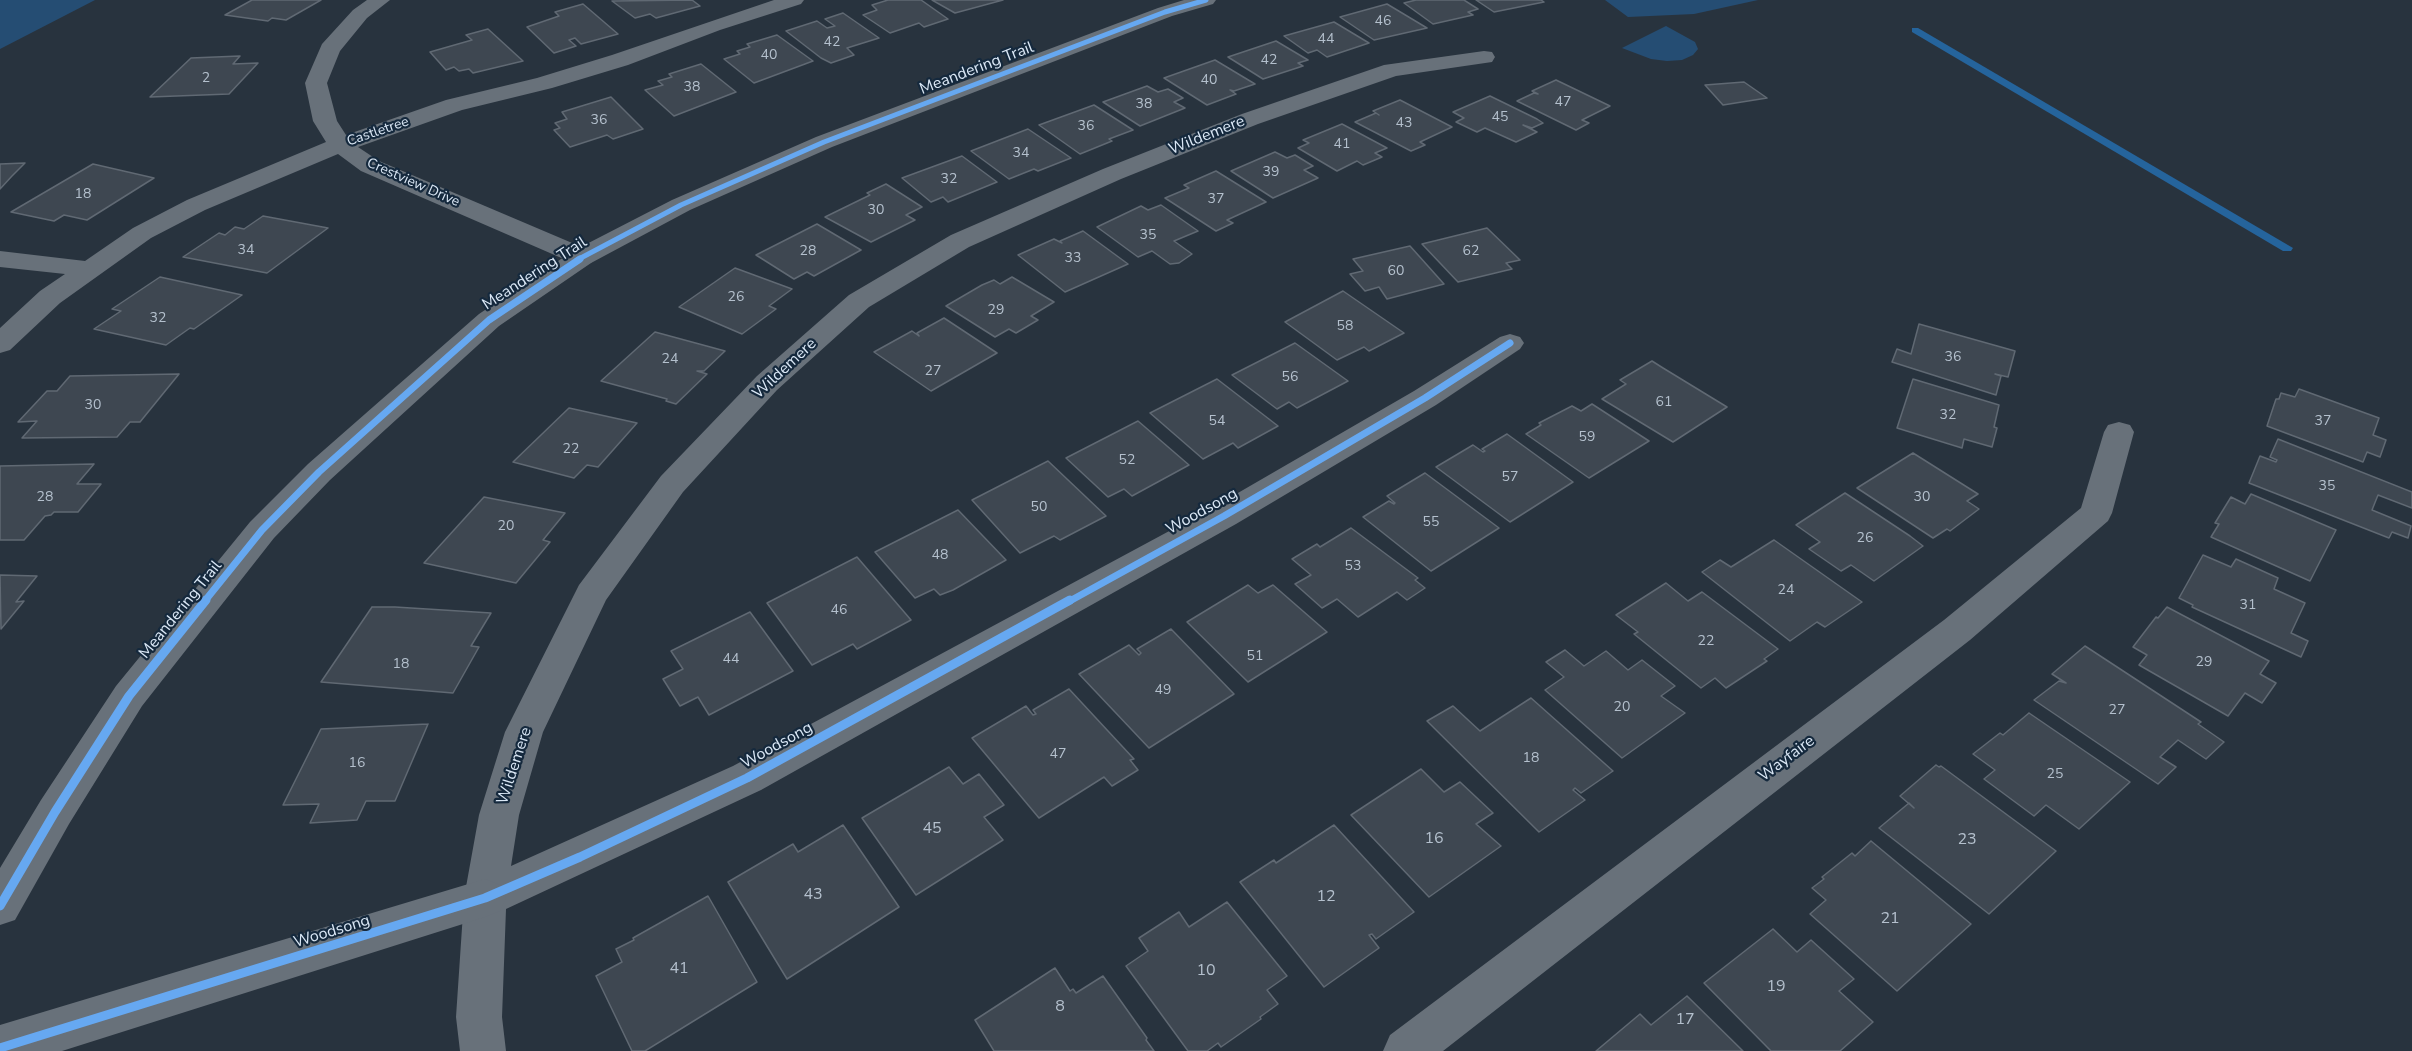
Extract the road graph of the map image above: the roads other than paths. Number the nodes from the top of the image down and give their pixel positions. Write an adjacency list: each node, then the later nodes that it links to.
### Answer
1 (380, 0): 5 (street, Crestview Drive)
2 (794, 0): 5 (street, Castletree)
3 (1206, 0): 6 (street, Meandering Trail)
4 (1484, 57): 12 (street, Wildemere)
5 (340, 145): 6 (street, Crestview Drive); 8 (street, Castletree)
6 (582, 257): 13 (street, Meandering Trail)
7 (0, 258): 8 (street)
8 (88, 269): 10 (street, Castletree)
9 (1510, 343): 12 (street, Woodsong)
10 (0, 344)
11 (2119, 432): 16 (street, Wayfaire)
12 (485, 898): 14 (street, Woodsong); 15 (street, Wildemere)
13 (0, 906)
14 (0, 1048)
15 (483, 1051)
16 (1406, 1051)

